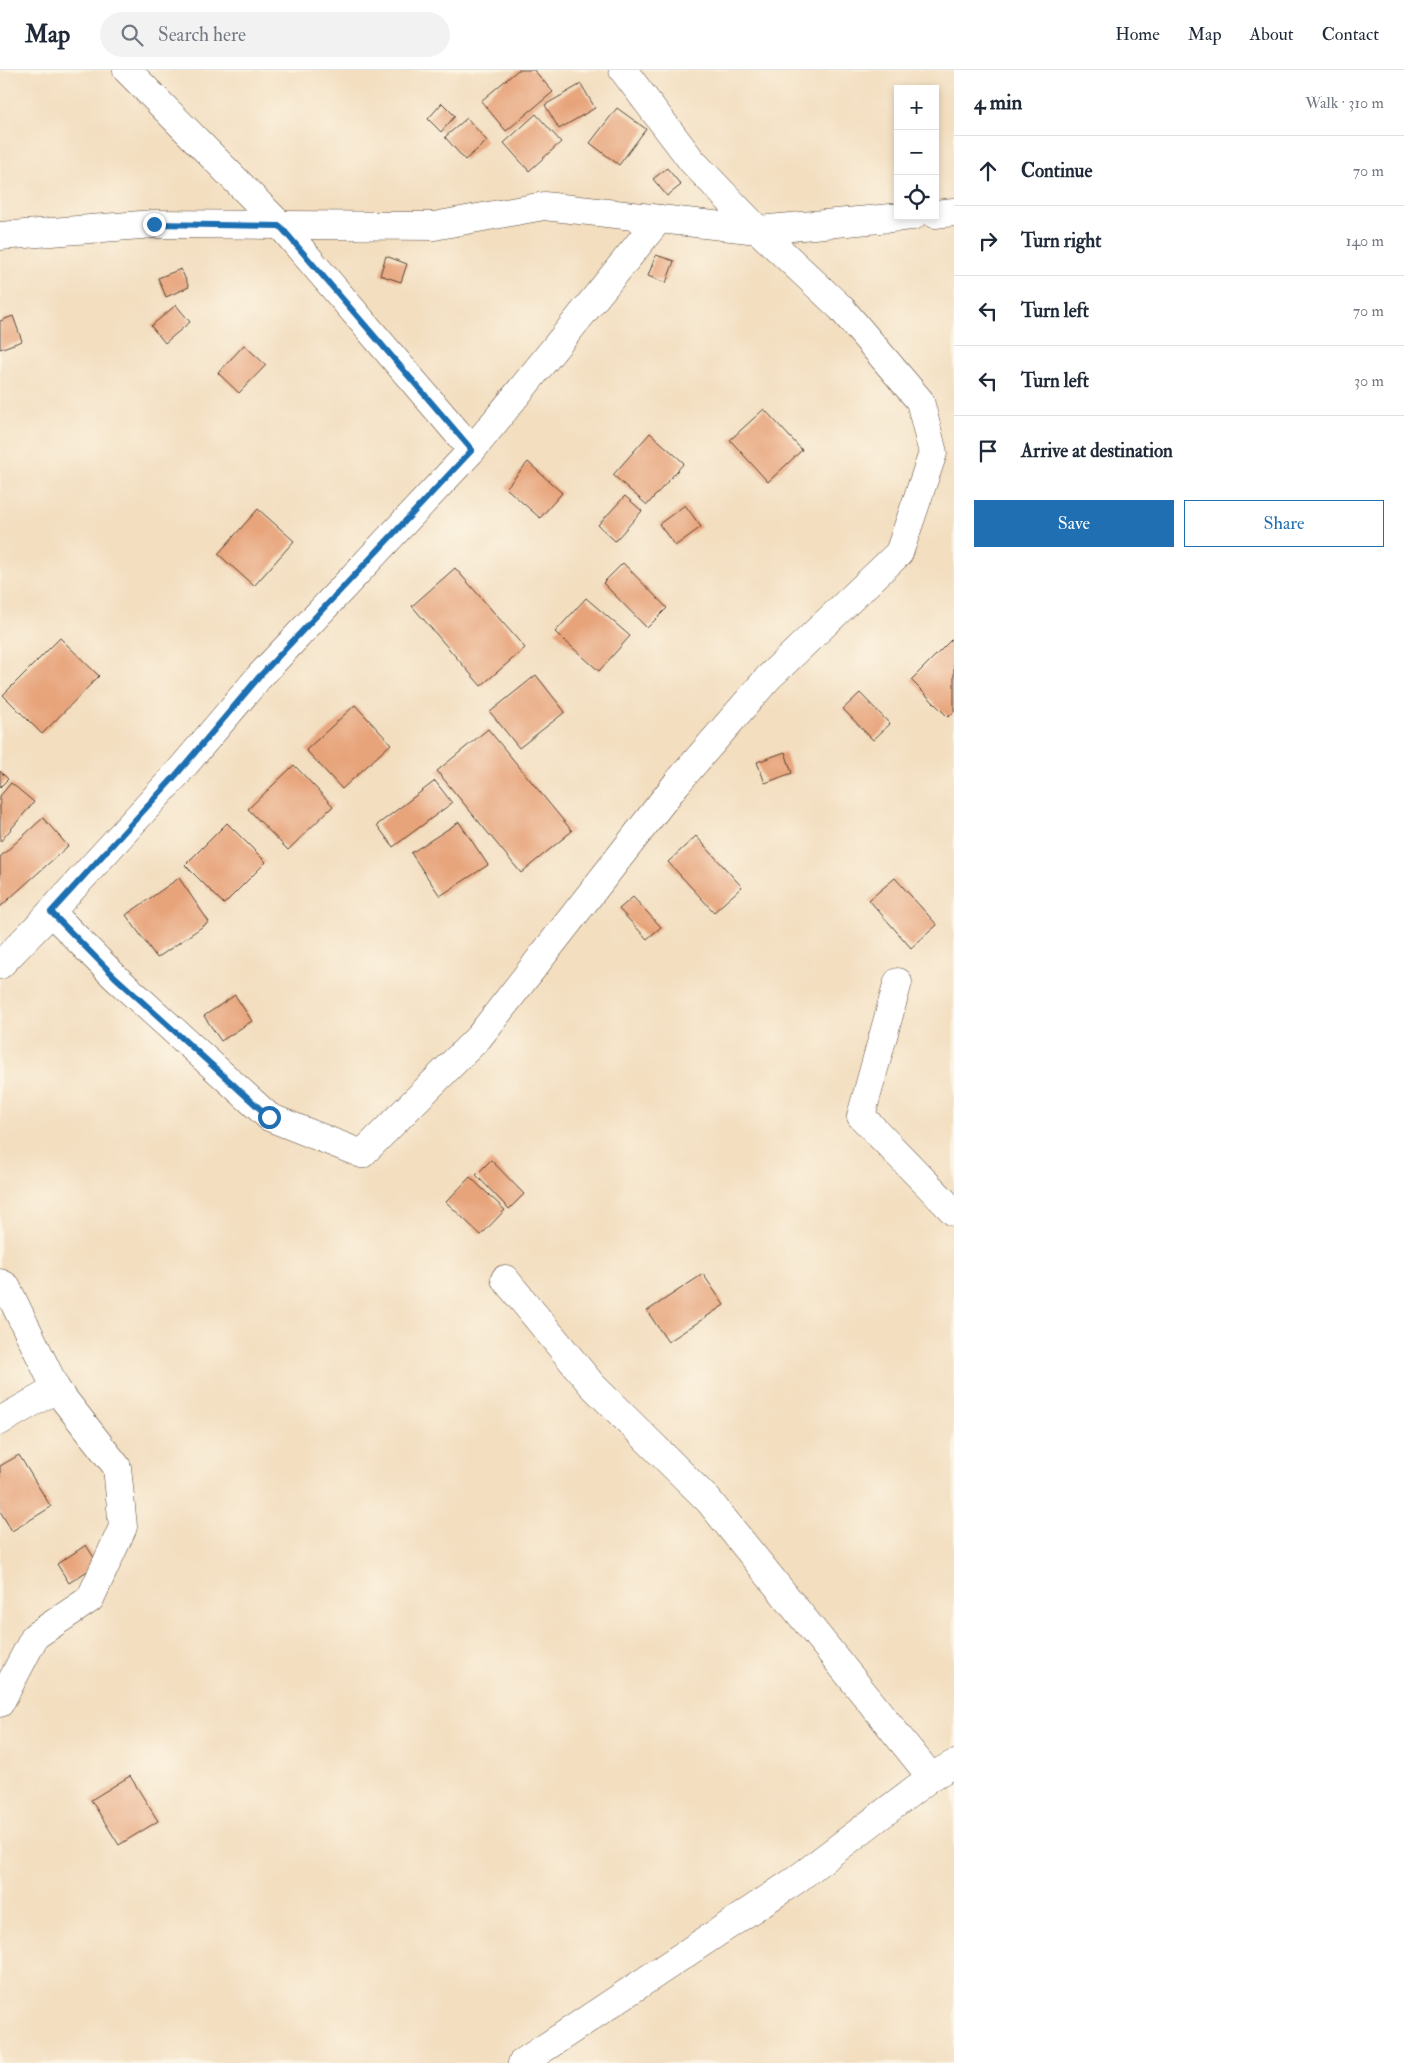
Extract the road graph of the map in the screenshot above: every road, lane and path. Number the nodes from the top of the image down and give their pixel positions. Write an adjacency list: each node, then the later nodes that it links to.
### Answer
1 (127, 70): 7 (street)
2 (626, 71): 8 (street)
3 (954, 212): 4 (street)
4 (939, 214)
5 (894, 218): 8 (street)
6 (659, 219): 7 (street); 8 (street); 10 (street)
7 (280, 226): 9 (street); 10 (street)
8 (758, 230): 11 (street)
9 (0, 236)
10 (472, 450): 11 (street)
11 (51, 912): 12 (street)
12 (0, 965)
13 (898, 982): 14 (street)
14 (954, 1212)
15 (505, 1278): 21 (street)
16 (0, 1283): 17 (street)
17 (56, 1389): 18 (street); 19 (street)
18 (0, 1422)
19 (0, 1703)
20 (954, 1764): 21 (street)
21 (931, 1777): 22 (street)
22 (522, 2063)

